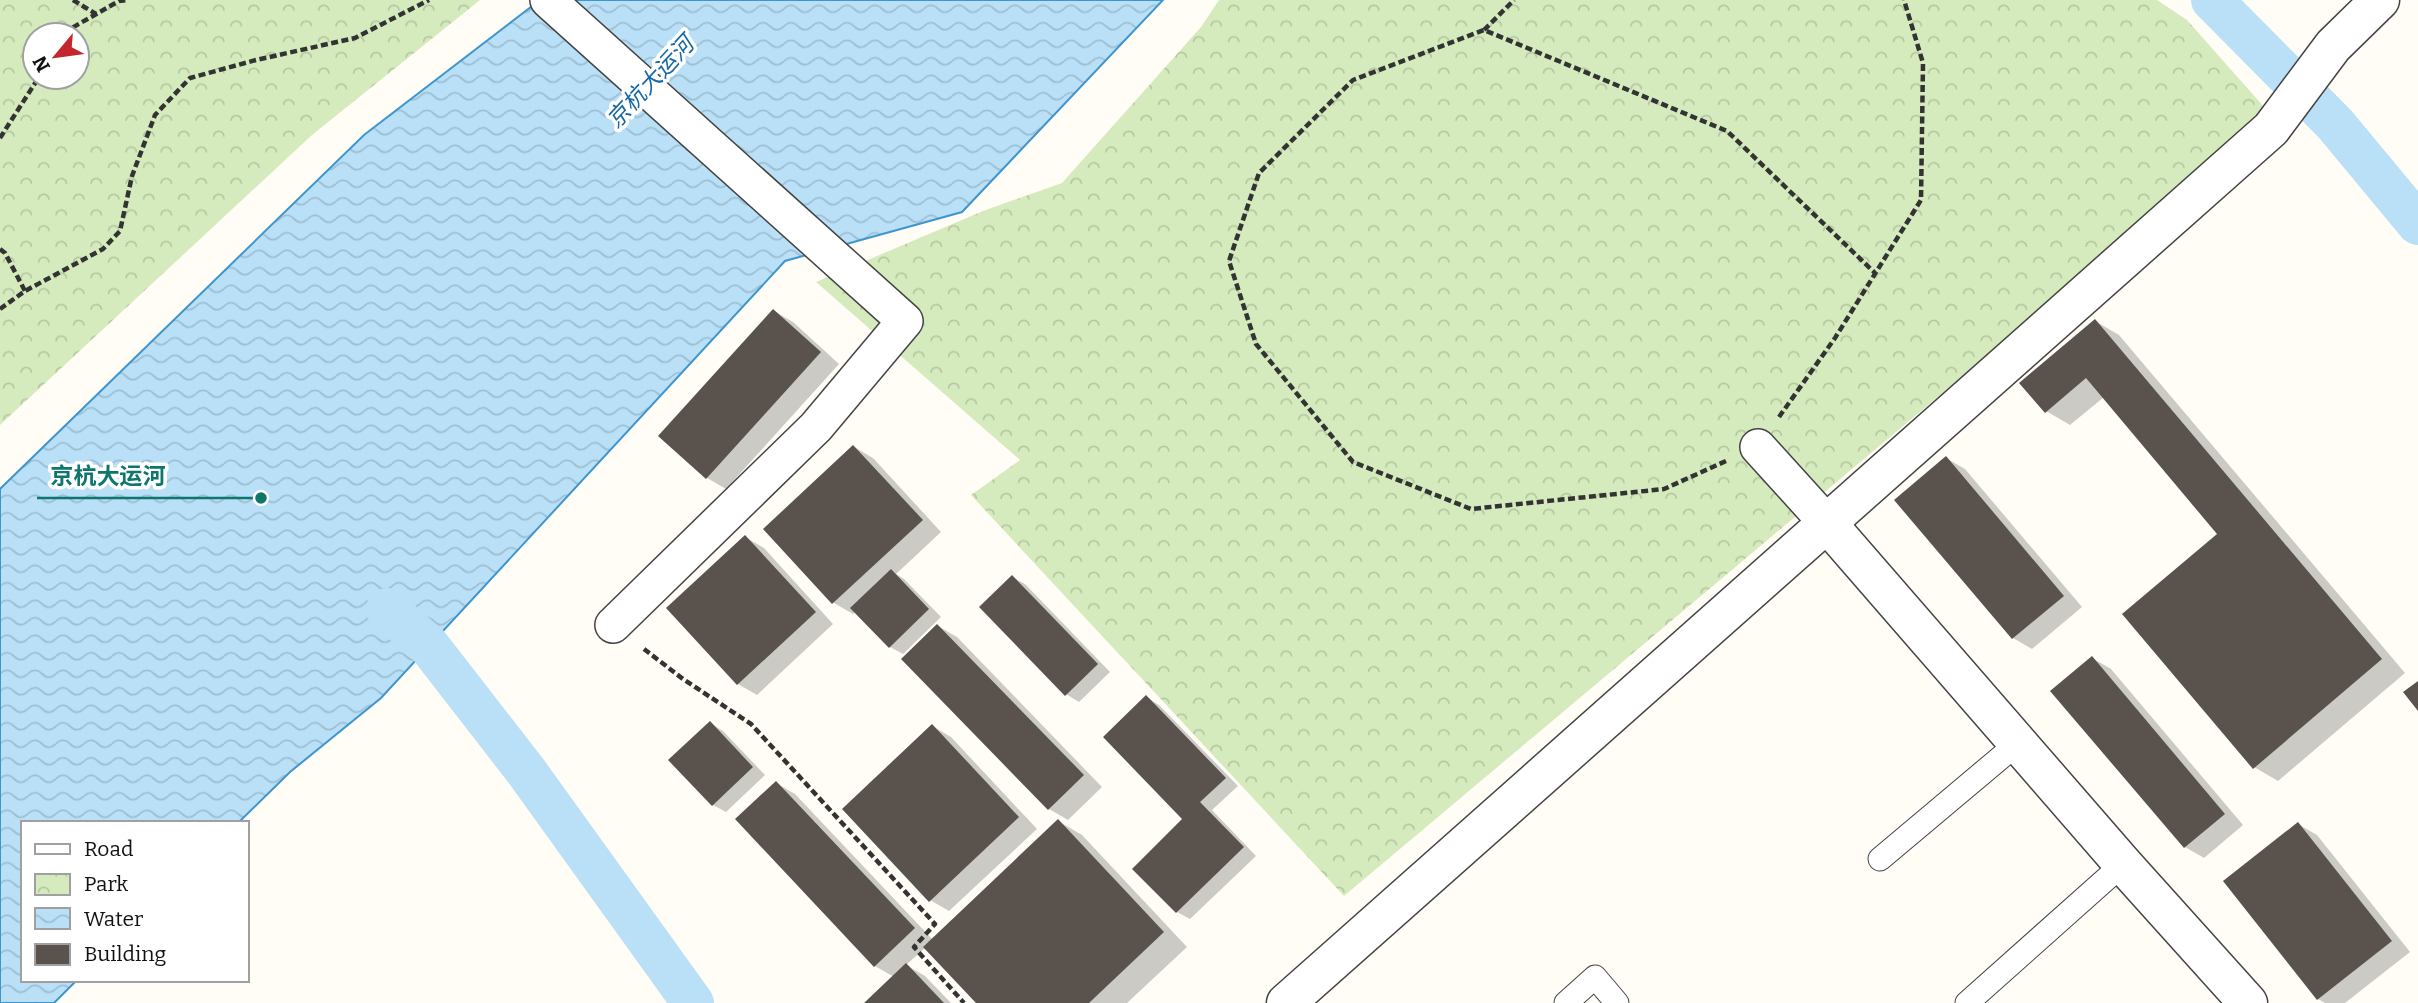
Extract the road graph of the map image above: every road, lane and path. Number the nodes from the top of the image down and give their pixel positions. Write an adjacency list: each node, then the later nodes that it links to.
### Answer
1 (73, 0): 8 (path)
2 (127, 0): 8 (path)
3 (429, 0): 15 (path)
4 (548, 0): 19 (street)
5 (1514, 0): 10 (path)
6 (1904, 0): 14 (path)
7 (2380, 0): 18 (street)
8 (96, 15): 9 (path)
9 (85, 21)
10 (1484, 30): 14 (path); 17 (path)
11 (30, 91): 12 (path)
12 (0, 138)
13 (0, 249): 15 (path)
14 (1875, 273): 17 (path)
15 (25, 291): 16 (path)
16 (0, 309)
17 (1758, 447): 18 (street)
18 (1826, 522): 20 (street); 24 (street)
19 (613, 625): 23 (path)
20 (2018, 743): 21 (lane); 22 (street)
21 (1880, 859)
22 (2123, 864): 27 (lane); 28 (street)
23 (964, 1003)
24 (1286, 1003)
25 (1566, 1003): 26 (lane)
26 (1617, 1003)
27 (1967, 1003)
28 (2248, 1003)

